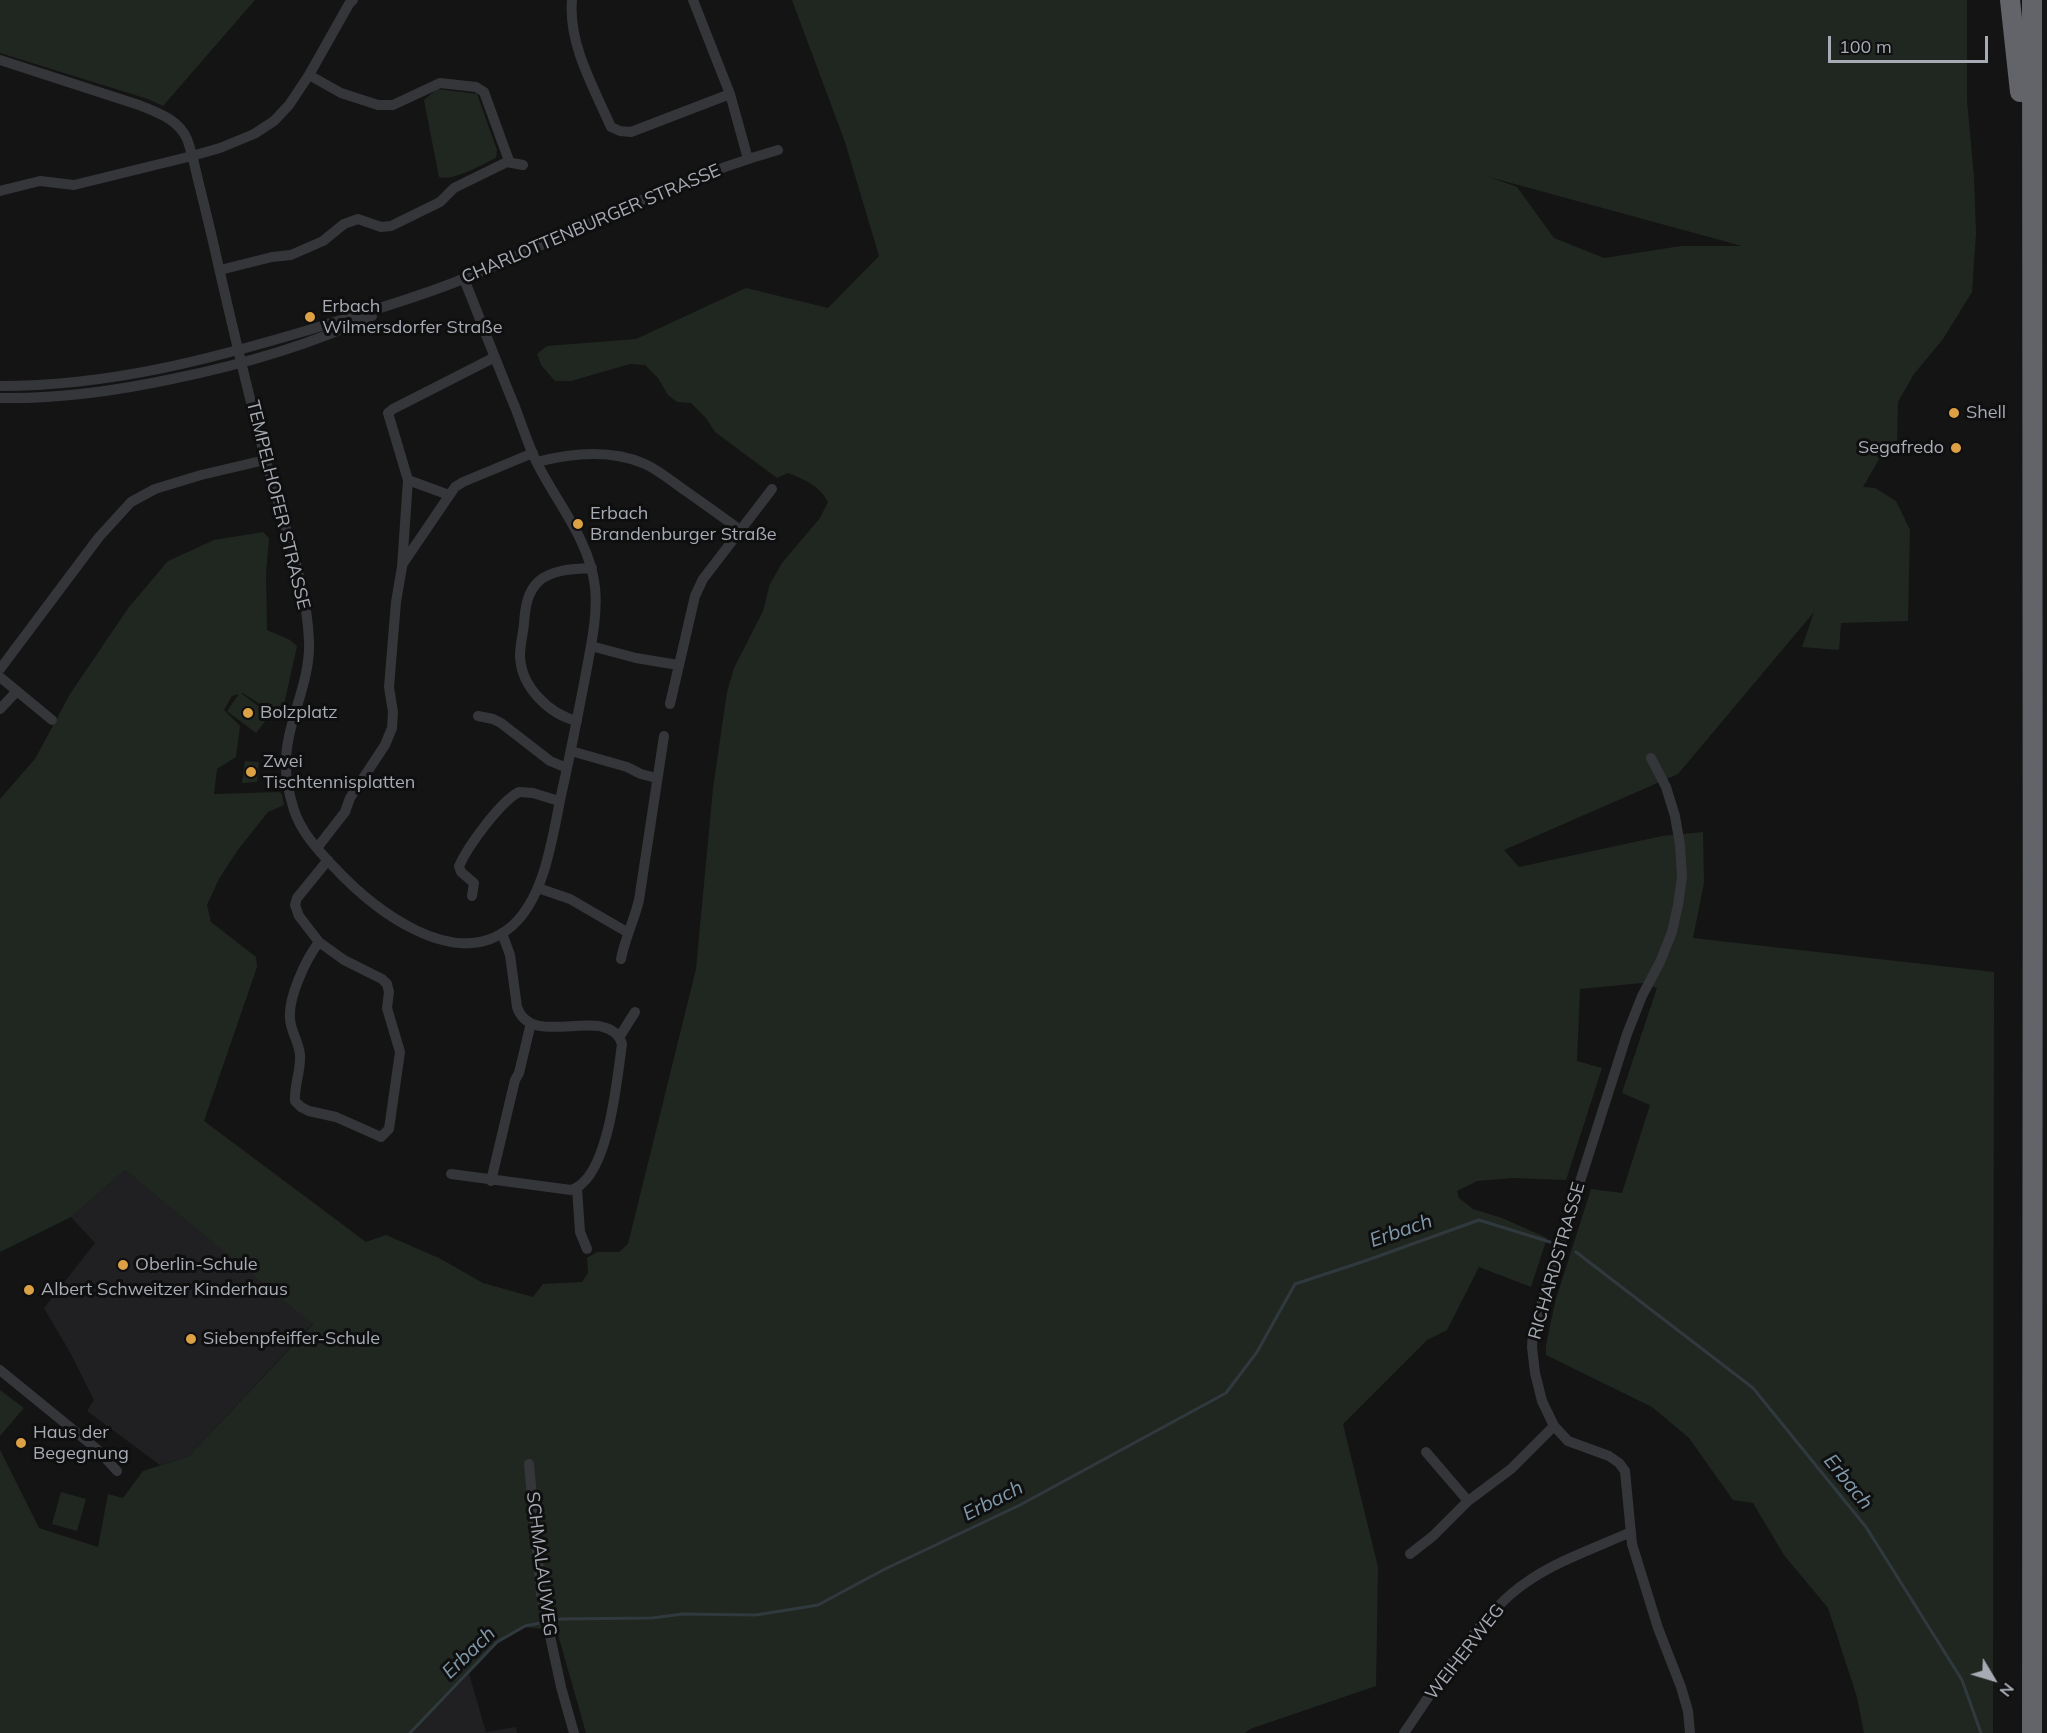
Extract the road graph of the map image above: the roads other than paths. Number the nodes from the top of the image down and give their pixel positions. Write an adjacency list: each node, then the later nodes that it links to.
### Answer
1 (354, 0): 7 (street)
2 (572, 0): 8 (street)
3 (693, 0): 8 (street)
4 (2010, 0): 17 (highway)
5 (2032, 0): 17 (highway)
6 (0, 60): 10 (street, TEMPELHOFER STRASSE)
7 (309, 75): 10 (street); 12 (street)
8 (730, 94): 11 (street)
9 (778, 150): 11 (street, CHARLOTTENBURGER STRASSE)
10 (192, 156): 14 (street); 15 (street, TEMPELHOFER STRASSE)
11 (748, 159): 16 (street, CHARLOTTENBURGER STRASSE)
12 (507, 162): 13 (street); 15 (street)
13 (523, 165)
14 (0, 191)
15 (220, 270): 19 (street, TEMPELHOFER STRASSE)
16 (464, 279): 18 (street, CHARLOTTENBURGER STRASSE); 20 (street, TEMPELHOFER STRASSE)
17 (2032, 287): 74 (highway)
18 (404, 301): 19 (street, CHARLOTTENBURGER STRASSE); 21 (street, CHARLOTTENBURGER STRASSE)
19 (239, 351): 21 (street, TEMPELHOFER STRASSE); 22 (street, CHARLOTTENBURGER STRASSE)
20 (495, 357): 24 (street, TEMPELHOFER STRASSE); 26 (street)
21 (242, 363): 23 (street, CHARLOTTENBURGER STRASSE); 25 (street, TEMPELHOFER STRASSE)
22 (0, 386)
23 (0, 398)
24 (535, 458): 28 (street); 29 (street); 31 (street, TEMPELHOFER STRASSE)
25 (266, 460): 34 (street); 48 (street, TEMPELHOFER STRASSE)
26 (408, 480): 28 (street); 30 (street)
27 (772, 489): 29 (street)
28 (449, 495): 30 (street)
29 (740, 530): 33 (street)
30 (402, 567): 48 (street)
31 (592, 568): 32 (street, TEMPELHOFER STRASSE); 41 (street)
32 (591, 646): 33 (street); 41 (street, TEMPELHOFER STRASSE)
33 (678, 665): 37 (street)
34 (0, 669)
35 (0, 677): 36 (street)
36 (17, 691): 38 (street); 40 (street)
37 (670, 704)
38 (0, 709)
39 (478, 716): 45 (street)
40 (52, 720)
41 (577, 721): 43 (street, TEMPELHOFER STRASSE)
42 (663, 736): 46 (street)
43 (571, 751): 45 (street, TEMPELHOFER STRASSE); 46 (street)
44 (1651, 758): 64 (street, RICHARDSTRASSE)
45 (567, 768): 47 (street, TEMPELHOFER STRASSE)
46 (656, 778): 52 (street)
47 (560, 801): 50 (street, TEMPELHOFER STRASSE); 51 (street)
48 (317, 848): 49 (street, TEMPELHOFER STRASSE)
49 (328, 860): 53 (street, TEMPELHOFER STRASSE); 54 (street)
50 (538, 888): 52 (street); 53 (street, TEMPELHOFER STRASSE)
51 (472, 896)
52 (627, 932): 55 (street)
53 (502, 933): 57 (street)
54 (319, 942): 54 (street)
55 (621, 959)
56 (636, 1012): 58 (street)
57 (531, 1023): 58 (street); 60 (street)
58 (620, 1036): 61 (street)
59 (451, 1174): 60 (street)
60 (491, 1181): 61 (street)
61 (577, 1188): 62 (street)
62 (587, 1249)
63 (0, 1370): 67 (street)
64 (1554, 1426): 68 (street); 69 (street, RICHARDSTRASSE)
65 (1426, 1452): 68 (street)
66 (529, 1464): 71 (street, SCHMALAUWEG)
67 (117, 1470)
68 (1468, 1501): 70 (street)
69 (1631, 1532): 72 (street, WEIHERWEG); 73 (street, RICHARDSTRASSE)
70 (1410, 1554)
71 (574, 1733)
72 (1404, 1733)
73 (1690, 1733)
74 (2032, 1733)

